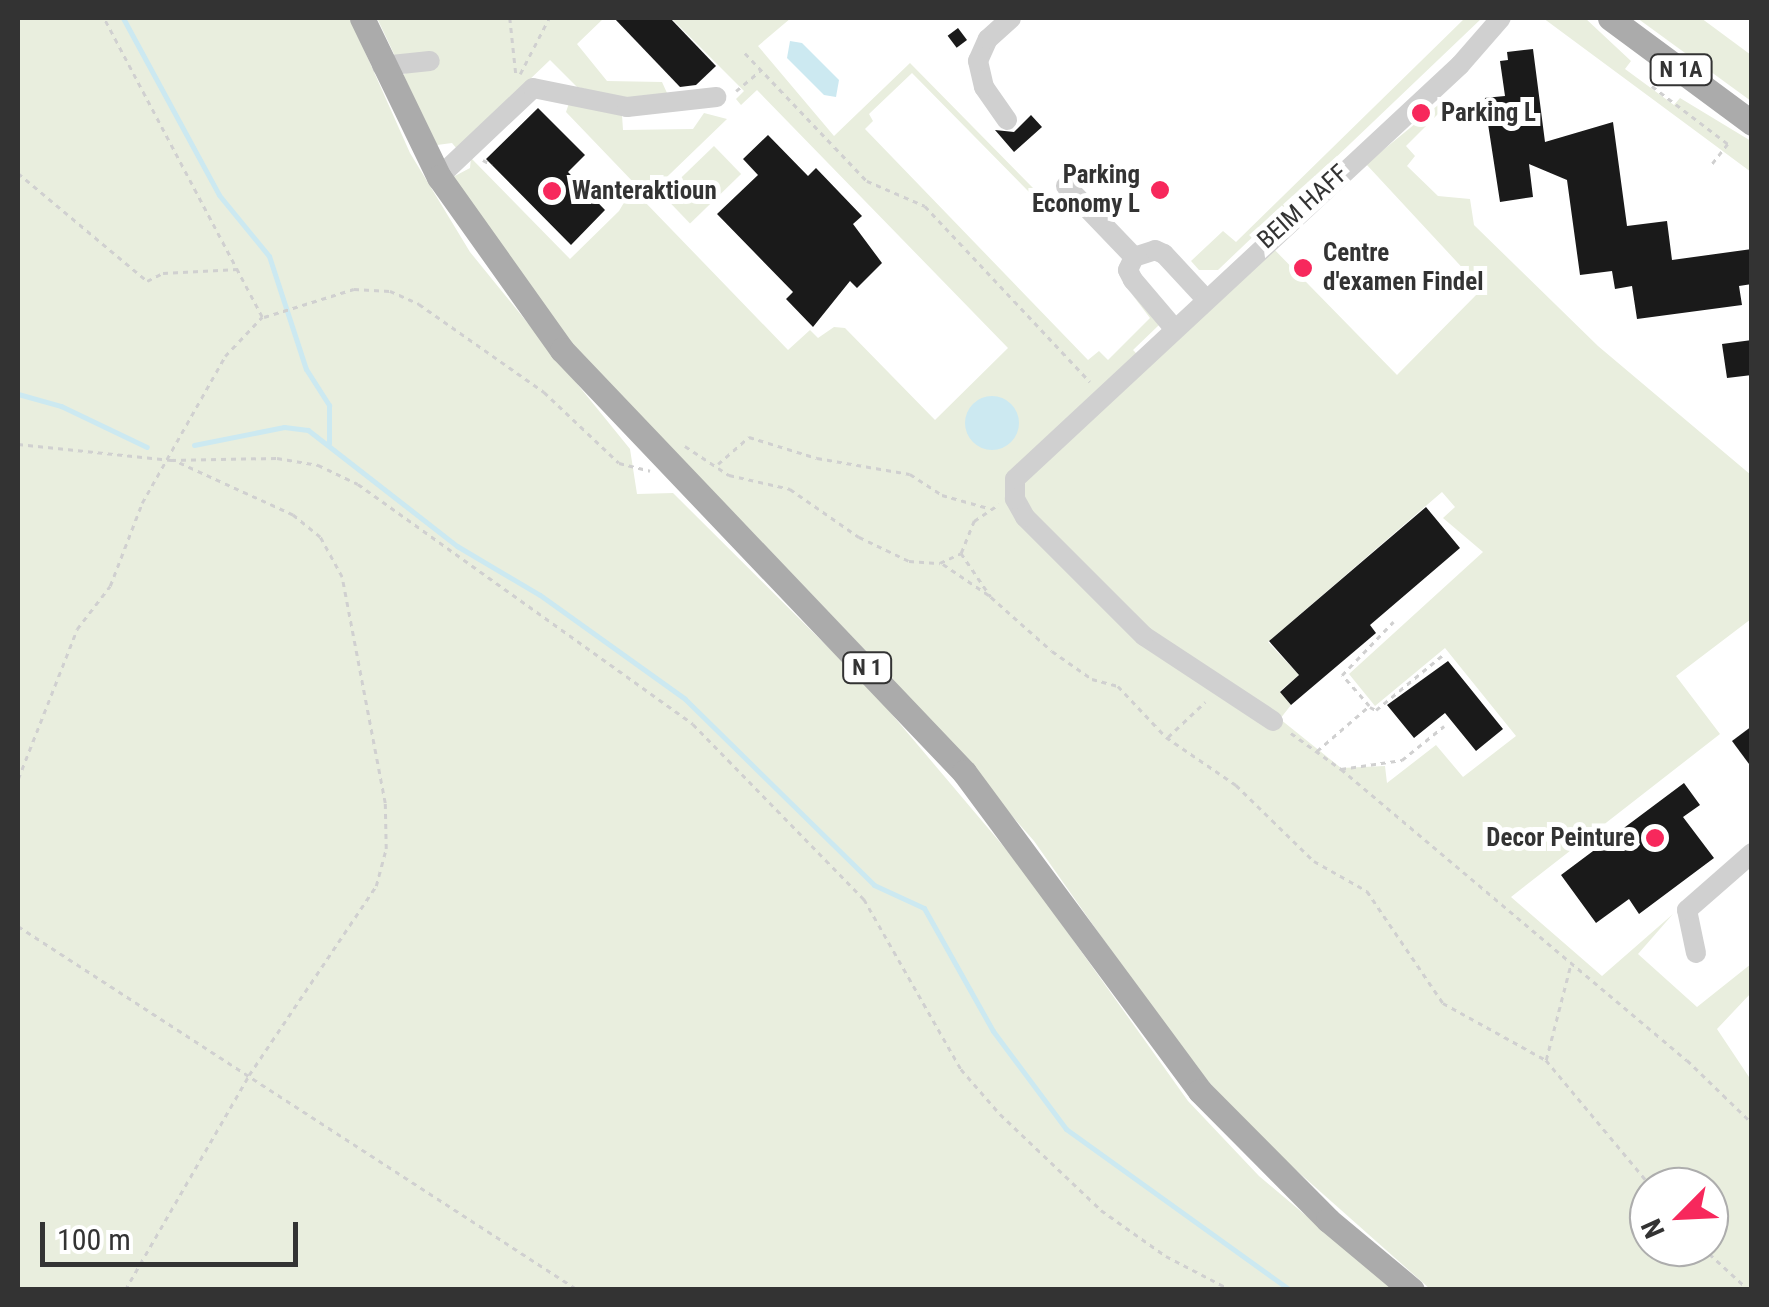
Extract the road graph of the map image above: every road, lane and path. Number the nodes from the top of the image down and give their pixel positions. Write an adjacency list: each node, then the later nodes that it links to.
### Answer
1 (104, 18): 23 (path)
2 (362, 18): 10 (main road, N 1)
3 (510, 18): 4 (path)
4 (549, 18)
5 (1011, 18): 14 (street)
6 (1500, 18): 24 (street, BEIM HAFF)
7 (1610, 18): 15 (main road, N 1A)
8 (745, 53): 11 (path)
9 (430, 61): 10 (street)
10 (382, 66): 20 (main road, N 1)
11 (761, 70): 13 (path); 27 (path)
12 (1652, 86): 18 (path)
13 (716, 96): 20 (street)
14 (1006, 120)
15 (1752, 123)
16 (476, 159): 17 (path)
17 (490, 167)
18 (1710, 167)
19 (18, 172): 23 (path)
20 (439, 177): 29 (main road, N 1)
21 (1066, 186): 22 (street)
22 (1134, 257): 24 (street); 26 (street)
23 (241, 268): 25 (path)
24 (1204, 297): 26 (street, BEIM HAFF)
25 (262, 317): 29 (path); 30 (path)
26 (1173, 326): 27 (street, BEIM HAFF)
27 (1102, 394): 32 (street, BEIM HAFF)
28 (18, 444): 30 (path)
29 (662, 459): 31 (path); 59 (main road, N 1)
30 (171, 460): 46 (path); 52 (path); 58 (path)
31 (717, 464): 33 (path); 35 (path)
32 (1014, 500): 33 (path); 39 (street)
33 (988, 508): 34 (path)
34 (961, 553): 35 (path); 36 (path)
35 (940, 563): 36 (path)
36 (991, 597): 43 (path)
37 (1393, 622): 40 (path)
38 (1444, 654): 40 (path)
39 (1222, 688): 41 (street); 43 (path)
40 (1369, 706): 44 (path)
41 (1273, 721): 44 (path)
42 (1444, 726): 45 (path)
43 (1166, 738): 51 (path)
44 (1316, 751): 45 (path)
45 (1341, 768): 50 (path)
46 (18, 779)
47 (1752, 852): 49 (street)
48 (18, 926): 52 (path)
49 (1696, 953)
50 (1570, 966): 51 (path); 53 (path)
51 (1546, 1060): 54 (path)
52 (249, 1075): 56 (path); 57 (path)
53 (1752, 1123)
54 (1635, 1167)
55 (1724, 1267): 60 (path)
56 (125, 1290)
57 (578, 1290)
58 (1230, 1290)
59 (1412, 1290)
60 (1749, 1290)

